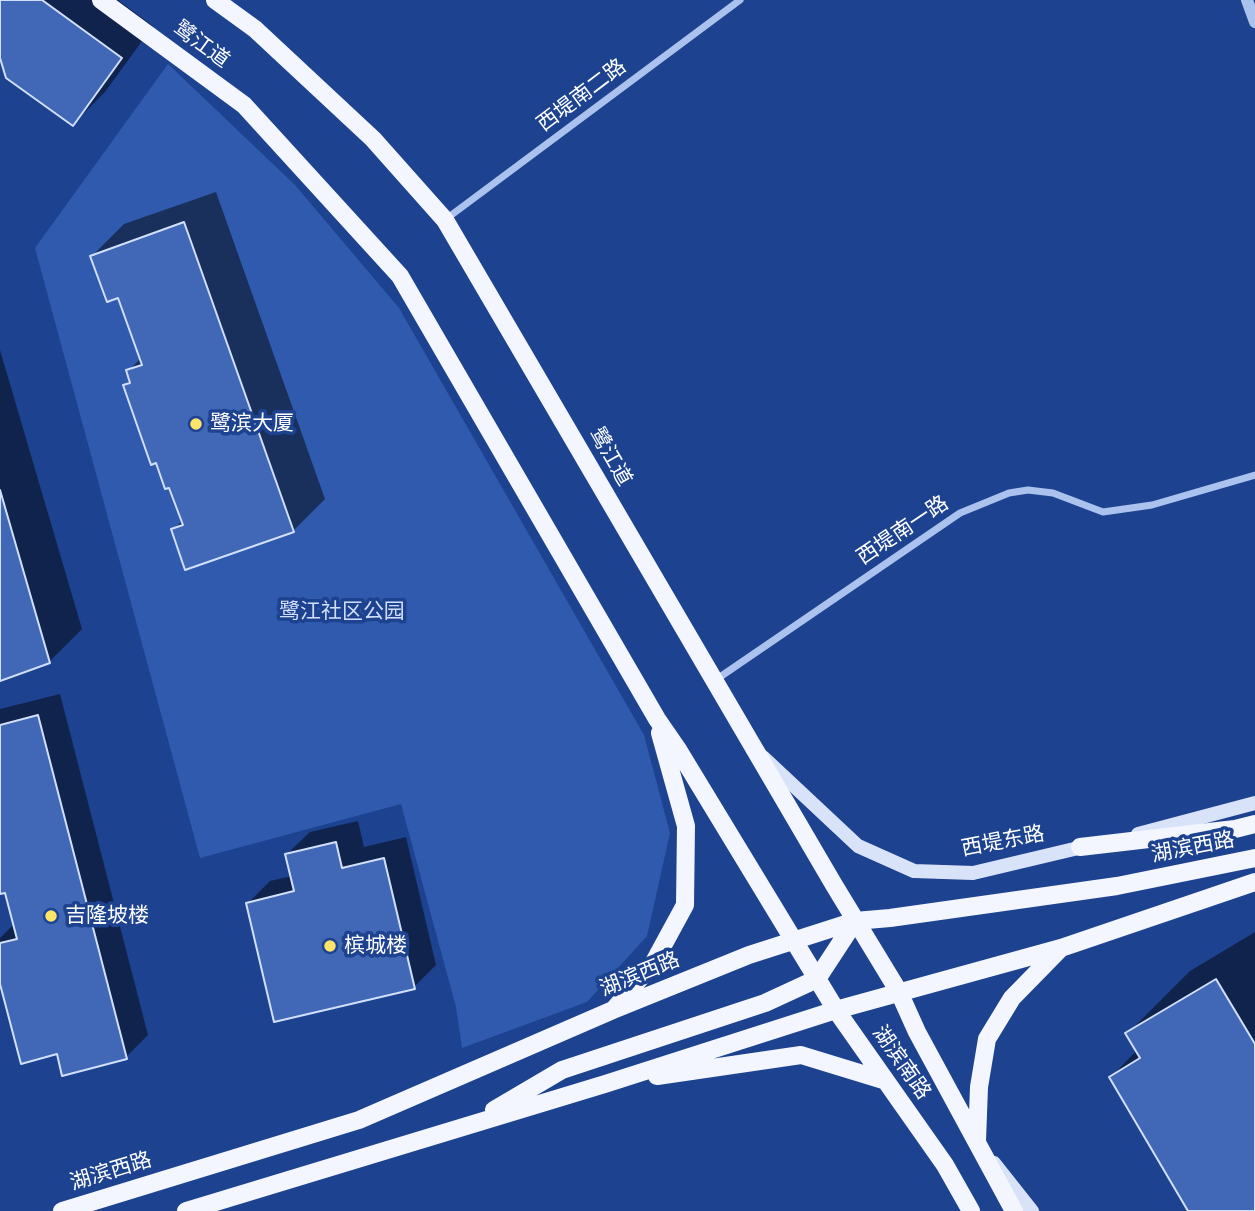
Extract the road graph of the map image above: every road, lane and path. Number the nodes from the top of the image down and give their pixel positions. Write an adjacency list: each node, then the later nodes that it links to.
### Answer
1 (101, 0): 9 (main road, 鹭江道)
2 (215, 0): 6 (main road, 鹭江道)
3 (740, 0): 6 (street, 西堤南二路)
4 (1247, 0): 5 (street)
5 (1255, 22)
6 (445, 220): 8 (main road, 鹭江道)
7 (1255, 475): 8 (street, 西堤南一路)
8 (715, 681): 10 (main road, 鹭江道)
9 (657, 719): 17 (main road, 鹭江道); 21 (main road)
10 (754, 749): 13 (main road, 西堤东路); 16 (main road, 鹭江道)
11 (1255, 803): 13 (main road, 西堤东路)
12 (1255, 824): 13 (main road)
13 (1080, 847)
14 (1255, 858): 16 (main road, 湖滨西路)
15 (1255, 882): 18 (main road)
16 (855, 921): 17 (main road, 湖滨西路); 19 (main road); 20 (main road, 鹭江道)
17 (793, 941): 19 (main road, 湖滨南路); 21 (main road, 湖滨西路)
18 (1061, 948): 20 (main road); 26 (main road)
19 (817, 979): 22 (main road, 湖滨南路); 25 (main road)
20 (899, 992): 22 (main road); 26 (main road, 湖滨南路)
21 (613, 1010): 28 (main road, 湖滨西路)
22 (836, 1010): 23 (main road, 湖滨南路); 24 (main road)
23 (886, 1081): 24 (main road); 27 (main road, 湖滨南路)
24 (605, 1084): 25 (main road)
25 (467, 1126): 29 (main road)
26 (977, 1141): 32 (main road, 湖滨南路); 33 (main road)
27 (945, 1165): 30 (main road); 31 (main road, 湖滨南路)
28 (62, 1211)
29 (186, 1211)
30 (961, 1211)
31 (971, 1211)
32 (1014, 1211)
33 (1032, 1211)

